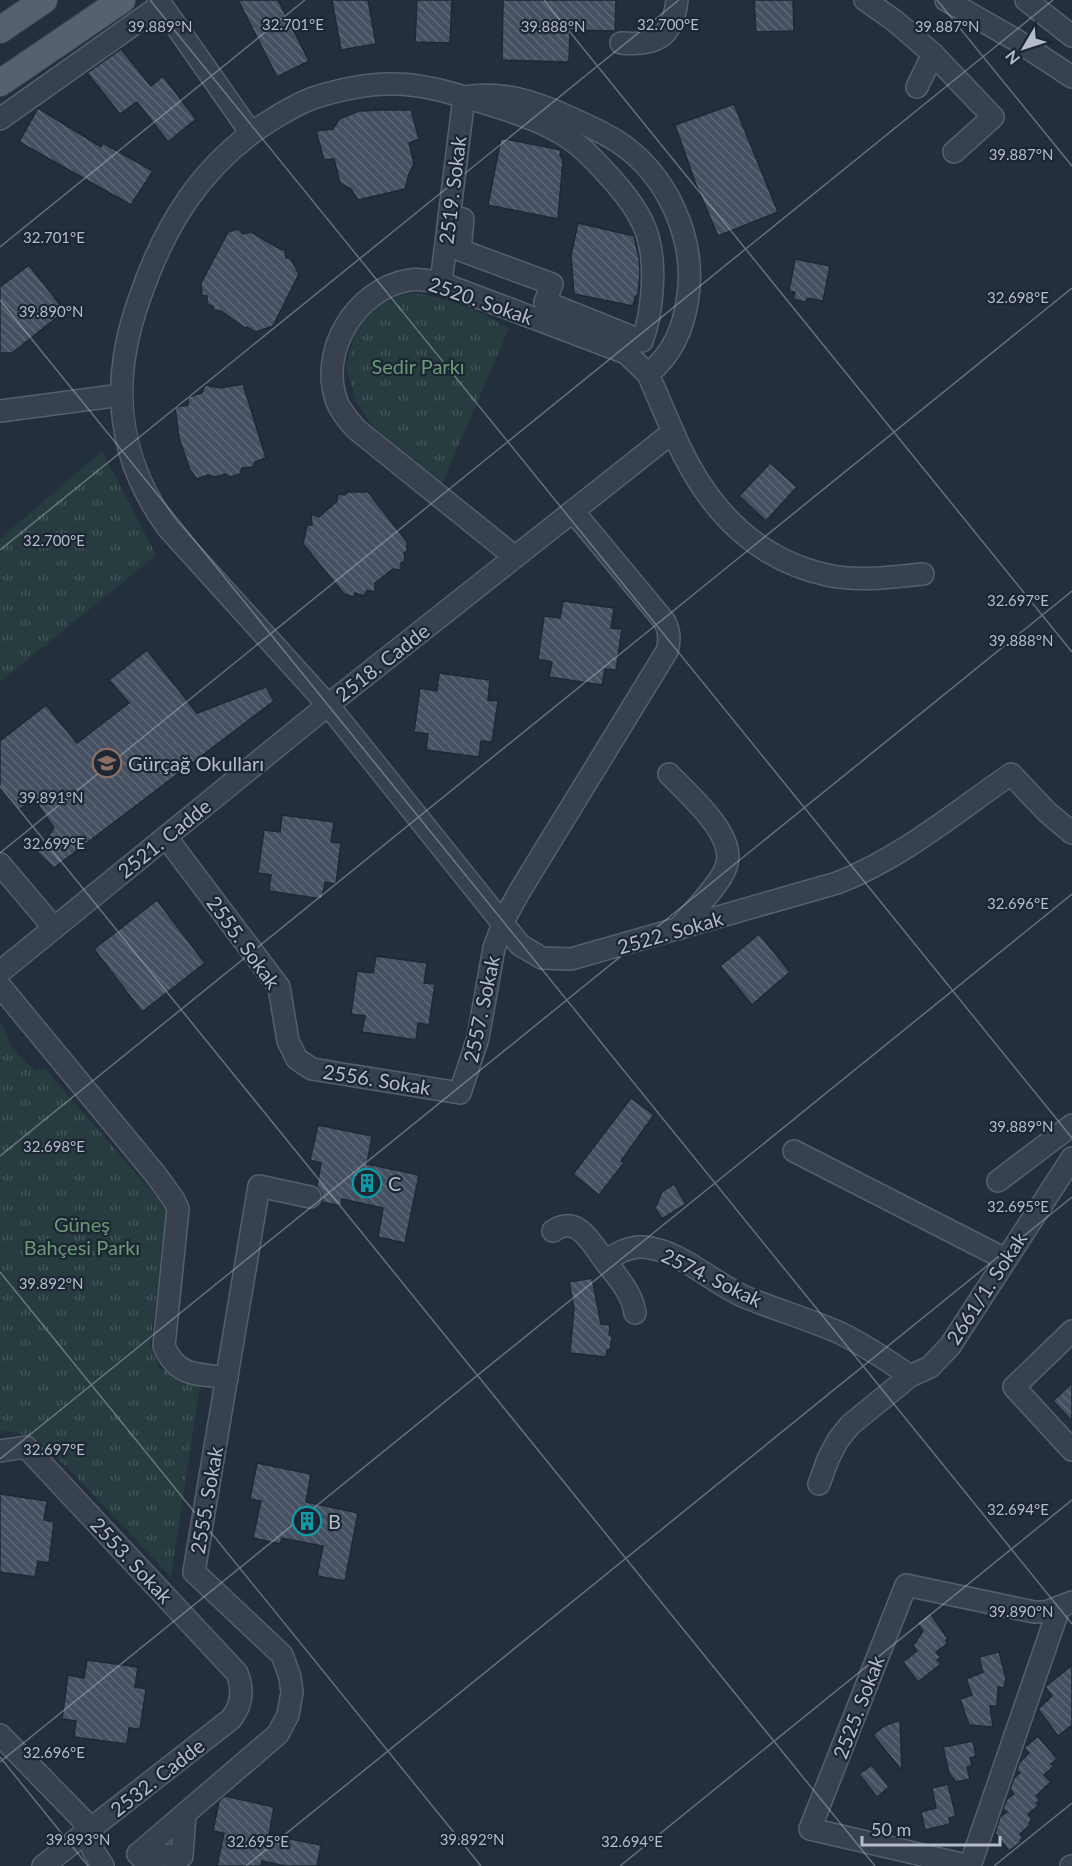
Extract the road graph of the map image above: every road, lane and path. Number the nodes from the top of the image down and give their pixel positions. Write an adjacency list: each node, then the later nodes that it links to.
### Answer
1 (44, 0): 8 (main road)
2 (122, 0): 13 (main road)
3 (677, 0): 10 (street)
4 (865, 0): 11 (street)
5 (946, 0): 12 (street)
6 (1026, 0): 9 (street)
7 (159, 2): 16 (street); 17 (street)
8 (0, 30)
9 (1072, 36)
10 (621, 43)
11 (933, 54): 14 (street); 18 (street)
12 (1072, 77)
13 (0, 83)
14 (916, 87)
15 (464, 97): 17 (street, 2518. Cadde); 19 (street, 2519. Sokak); 19 (street, 2518. Cadde); 21 (street, 2518. Cadde)
16 (0, 119)
17 (251, 133): 22 (street, 2518. Cadde)
18 (954, 152)
19 (449, 216): 20 (street, 2519. Sokak)
20 (441, 283): 21 (street, 2520. Sokak); 26 (street, 2520. Sokak)
21 (648, 374): 24 (street)
22 (121, 395): 23 (street); 28 (street, 2518. Cadde)
23 (0, 411)
24 (674, 432): 25 (street, 2518. Cadde); 27 (street)
25 (573, 511): 26 (street, 2518. Cadde); 33 (street, 2557. Sokak)
26 (515, 557): 28 (street, 2518. Cadde)
27 (923, 574)
28 (328, 705): 31 (street, 2521. Cadde); 33 (street, 2522. Sokak)
29 (669, 774): 35 (street)
30 (1072, 833): 35 (street, 2522. Sokak)
31 (166, 837): 34 (street, 2521. Cadde); 38 (street, 2555. Sokak)
32 (0, 864): 34 (street)
33 (502, 926): 35 (street, 2522. Sokak); 39 (street, 2557. Sokak)
34 (54, 928): 36 (street, 2521. Cadde)
35 (678, 929)
36 (0, 972)
37 (0, 986): 51 (street)
38 (297, 1059): 39 (street, 2556. Sokak)
39 (460, 1093)
40 (1072, 1125): 43 (street)
41 (794, 1151): 46 (street)
42 (1072, 1158): 46 (street, 2661/1. Sokak)
43 (998, 1181)
44 (310, 1197): 51 (street, 2555. Sokak)
45 (553, 1231): 47 (street)
46 (1005, 1259): 50 (street, 2661/1. Sokak)
47 (605, 1261): 48 (street); 50 (street, 2574. Sokak)
48 (635, 1313)
49 (1072, 1331): 52 (street)
50 (910, 1376): 54 (street, 2661/1. Sokak)
51 (227, 1378): 58 (street, 2555. Sokak)
52 (1072, 1450)
53 (0, 1451): 56 (street, 2553. Sokak)
54 (819, 1484)
55 (1066, 1605): 63 (street); 63 (street, 2525. Sokak)
56 (237, 1673): 59 (street, 2532. Cadde)
57 (0, 1735): 59 (street)
58 (185, 1814): 60 (street, 2555. Sokak); 60 (street)
59 (87, 1831): 61 (street, 2532. Cadde); 62 (street)
60 (144, 1860)
61 (43, 1866)
62 (103, 1866)
63 (970, 1866)

